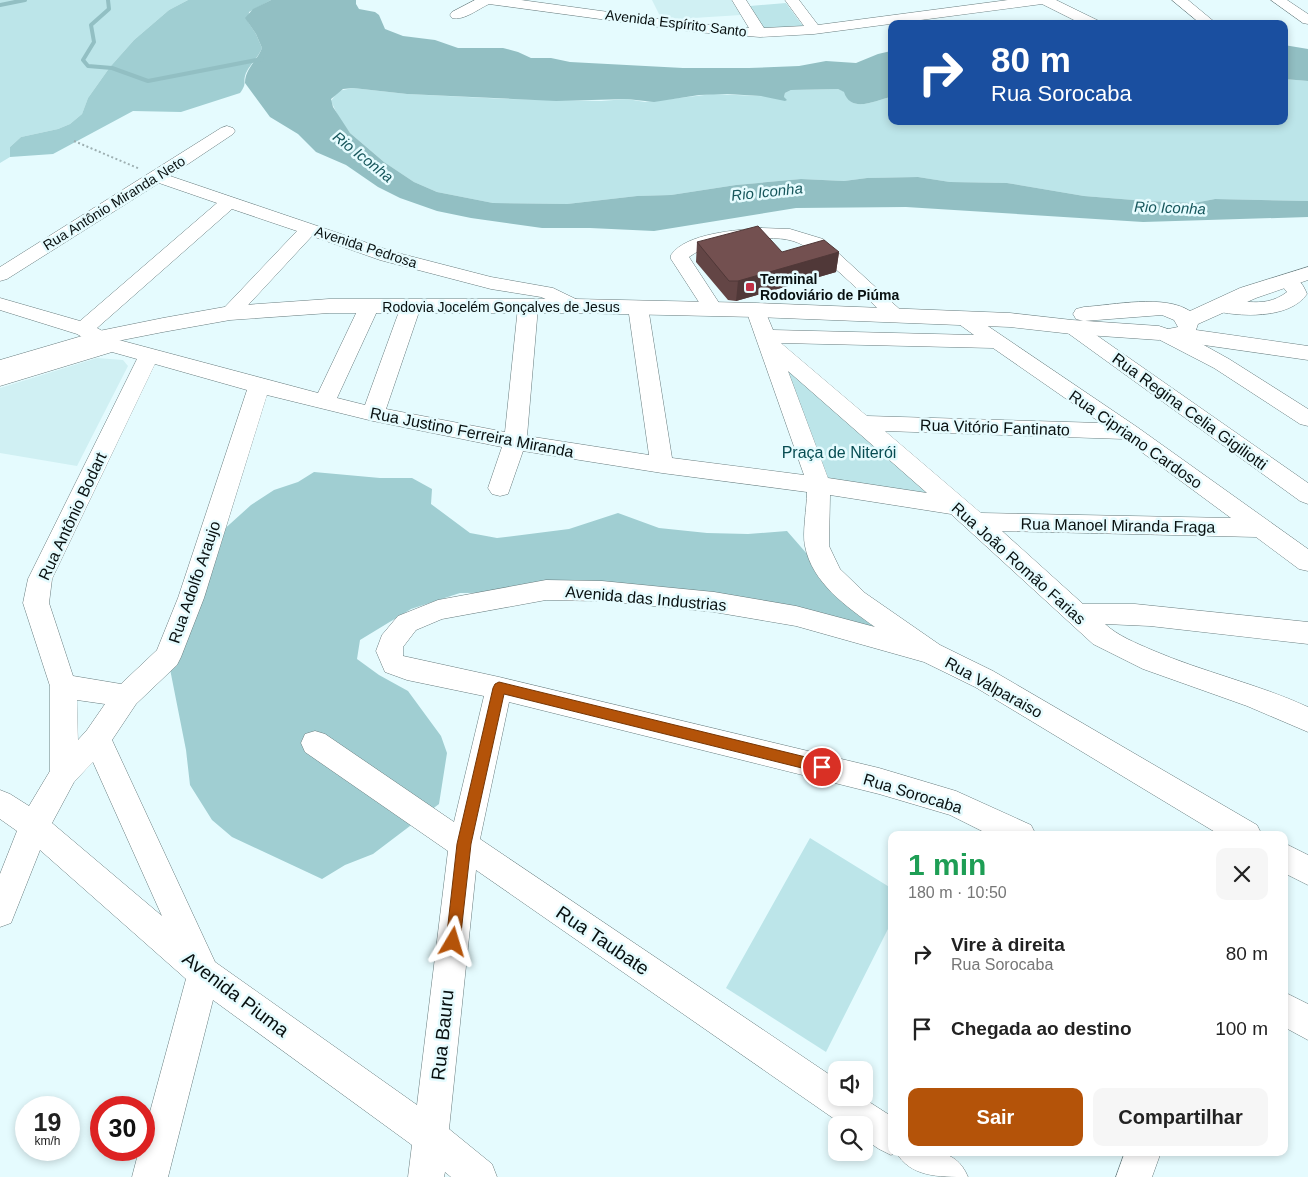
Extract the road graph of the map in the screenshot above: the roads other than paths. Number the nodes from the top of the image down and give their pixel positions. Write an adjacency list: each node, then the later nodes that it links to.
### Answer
1 (494, 0): 10 (street); 17 (street, Avenida Espírito Santo)
2 (738, 0): 21 (street)
3 (792, 0): 20 (street)
4 (913, 0): 11 (street)
5 (1040, 0): 11 (street, Avenida Espírito Santo)
6 (1045, 0): 13 (street)
7 (1179, 0): 14 (street)
8 (1278, 0): 15 (street)
9 (646, 8): 17 (street)
10 (457, 15)
11 (934, 15): 12 (street, Avenida Espírito Santo)
12 (894, 20)
13 (1086, 20)
14 (1205, 20)
15 (1308, 20)
16 (888, 21): 20 (street, Avenida Espírito Santo)
17 (653, 22): 21 (street, Avenida Espírito Santo)
18 (1308, 25): 19 (street)
19 (1292, 26)
20 (814, 30): 21 (street, Avenida Espírito Santo)
21 (760, 33)
22 (227, 131): 23 (street, Rua Antônio Miranda Neto)
23 (158, 177): 24 (street, Avenida Pedrosa); 27 (street, Rua Antônio Miranda Neto)
24 (229, 202): 25 (street, Avenida Pedrosa); 46 (street)
25 (309, 229): 32 (street, Avenida Pedrosa); 40 (street)
26 (1308, 273): 28 (main road, Rodovia Jocelém Gonçalves de Jesus)
27 (0, 275)
28 (1288, 281): 29 (main road, Rodovia Jocelém Gonçalves de Jesus); 33 (street)
29 (1248, 293): 33 (main road, Rodovia Jocelém Gonçalves de Jesus); 37 (main road, Rodovia Jocelém Gonçalves de Jesus)
30 (0, 304): 46 (street, Rua Justino Ferreira Miranda)
31 (411, 306): 34 (main road, Rodovia Jocelém Gonçalves de Jesus); 35 (main road, Rodovia Jocelém Gonçalves de Jesus); 55 (street)
32 (575, 306): 35 (main road, Rodovia Jocelém Gonçalves de Jesus); 36 (main road, Rodovia Jocelém Gonçalves de Jesus)
33 (1218, 306): 45 (main road, Rodovia Jocelém Gonçalves de Jesus)
34 (369, 307): 40 (main road, Rodovia Jocelém Gonçalves de Jesus); 54 (street)
35 (528, 307): 59 (street)
36 (638, 307): 38 (main road, Rodovia Jocelém Gonçalves de Jesus); 60 (street)
37 (1154, 308): 43 (main road, Rodovia Jocelém Gonçalves de Jesus); 45 (main road); 45 (main road)
38 (713, 309): 39 (main road, Rodovia Jocelém Gonçalves de Jesus); 41 (street)
39 (756, 310): 41 (main road, Rodovia Jocelém Gonçalves de Jesus); 47 (street)
40 (230, 313): 46 (main road, Rodovia Jocelém Gonçalves de Jesus)
41 (897, 316): 42 (main road, Rodovia Jocelém Gonçalves de Jesus)
42 (962, 318): 43 (main road, Rodovia Jocelém Gonçalves de Jesus); 48 (street, Rua Cipriano Cardoso)
43 (1010, 320): 44 (main road, Rodovia Jocelém Gonçalves de Jesus)
44 (1072, 327): 45 (main road, Rodovia Jocelém Gonçalves de Jesus); 63 (street, Rua Regina Celia Gigiliotti)
45 (1175, 329): 49 (main road); 56 (street)
46 (98, 337): 50 (street, Rua Justino Ferreira Miranda); 51 (main road, Rodovia Jocelém Gonçalves de Jesus); 52 (street)
47 (767, 339): 48 (street); 57 (street, Rua João Romão Farias); 61 (street)
48 (997, 342): 58 (street, Rua Cipriano Cardoso)
49 (1308, 353)
50 (149, 355): 53 (street, Rua Justino Ferreira Miranda); 72 (street, Rua Antônio Bodart)
51 (0, 368)
52 (0, 379)
53 (259, 386): 54 (street, Rua Justino Ferreira Miranda); 74 (street, Rua Adolfo Araujo)
54 (324, 402): 55 (street, Rua Justino Ferreira Miranda)
55 (373, 414): 59 (street, Rua Justino Ferreira Miranda)
56 (1308, 419)
57 (861, 422): 58 (street, Rua Vitório Fantinato); 64 (street, Rua João Romão Farias)
58 (1129, 432): 66 (street, Rua Cipriano Cardoso)
59 (515, 442): 60 (street, Rua Justino Ferreira Miranda); 62 (street)
60 (662, 465): 61 (street, Rua Justino Ferreira Miranda)
61 (819, 485): 64 (street, Rua Justino Ferreira Miranda); 70 (street, Rua Valparaiso)
62 (500, 488)
63 (1308, 495)
64 (958, 506): 65 (street, Rua João Romão Farias)
65 (976, 522): 66 (street, Rua Manoel Miranda Fraga); 68 (street, Rua João Romão Farias)
66 (1260, 528): 67 (street, Rua Cipriano Cardoso)
67 (1308, 562)
68 (1076, 615): 69 (street); 75 (street, Rua João Romão Farias)
69 (1308, 633)
70 (931, 653): 71 (street, Avenida das Industrias); 82 (street, Rua Valparaiso)
71 (394, 664): 73 (street, Rua Sorocaba)
72 (63, 686): 74 (street); 78 (street, Rua Antônio Bodart)
73 (499, 688): 81 (street, Rua Sorocaba); 83 (street, Rua Bauru)
74 (126, 696): 76 (street, Rua Adolfo Araujo)
75 (1308, 720)
76 (97, 739): 78 (street, Rua Adolfo Araujo); 87 (street)
77 (315, 742): 83 (street, Rua Taubate)
78 (64, 773): 80 (street, Rua Adolfo Araujo)
79 (0, 803): 80 (street, Avenida Piuma)
80 (34, 826): 86 (street, Rua Adolfo Araujo); 87 (street, Avenida Piuma)
81 (1013, 831)
82 (1239, 831)
83 (464, 844): 90 (street, Rua Taubate); 91 (street, Rua Bauru)
84 (1288, 860): 85 (street)
85 (1308, 872)
86 (0, 912)
87 (204, 973): 91 (street, Avenida Piuma); 94 (street)
88 (1288, 1010): 89 (street)
89 (1308, 1023)
90 (888, 1135)
91 (431, 1137): 95 (street, Rua Bauru); 96 (street, Avenida Piuma)
92 (920, 1156): 97 (street)
93 (1142, 1156): 98 (street)
94 (150, 1177)
95 (426, 1177)
96 (479, 1177)
97 (950, 1177)
98 (1134, 1177)

